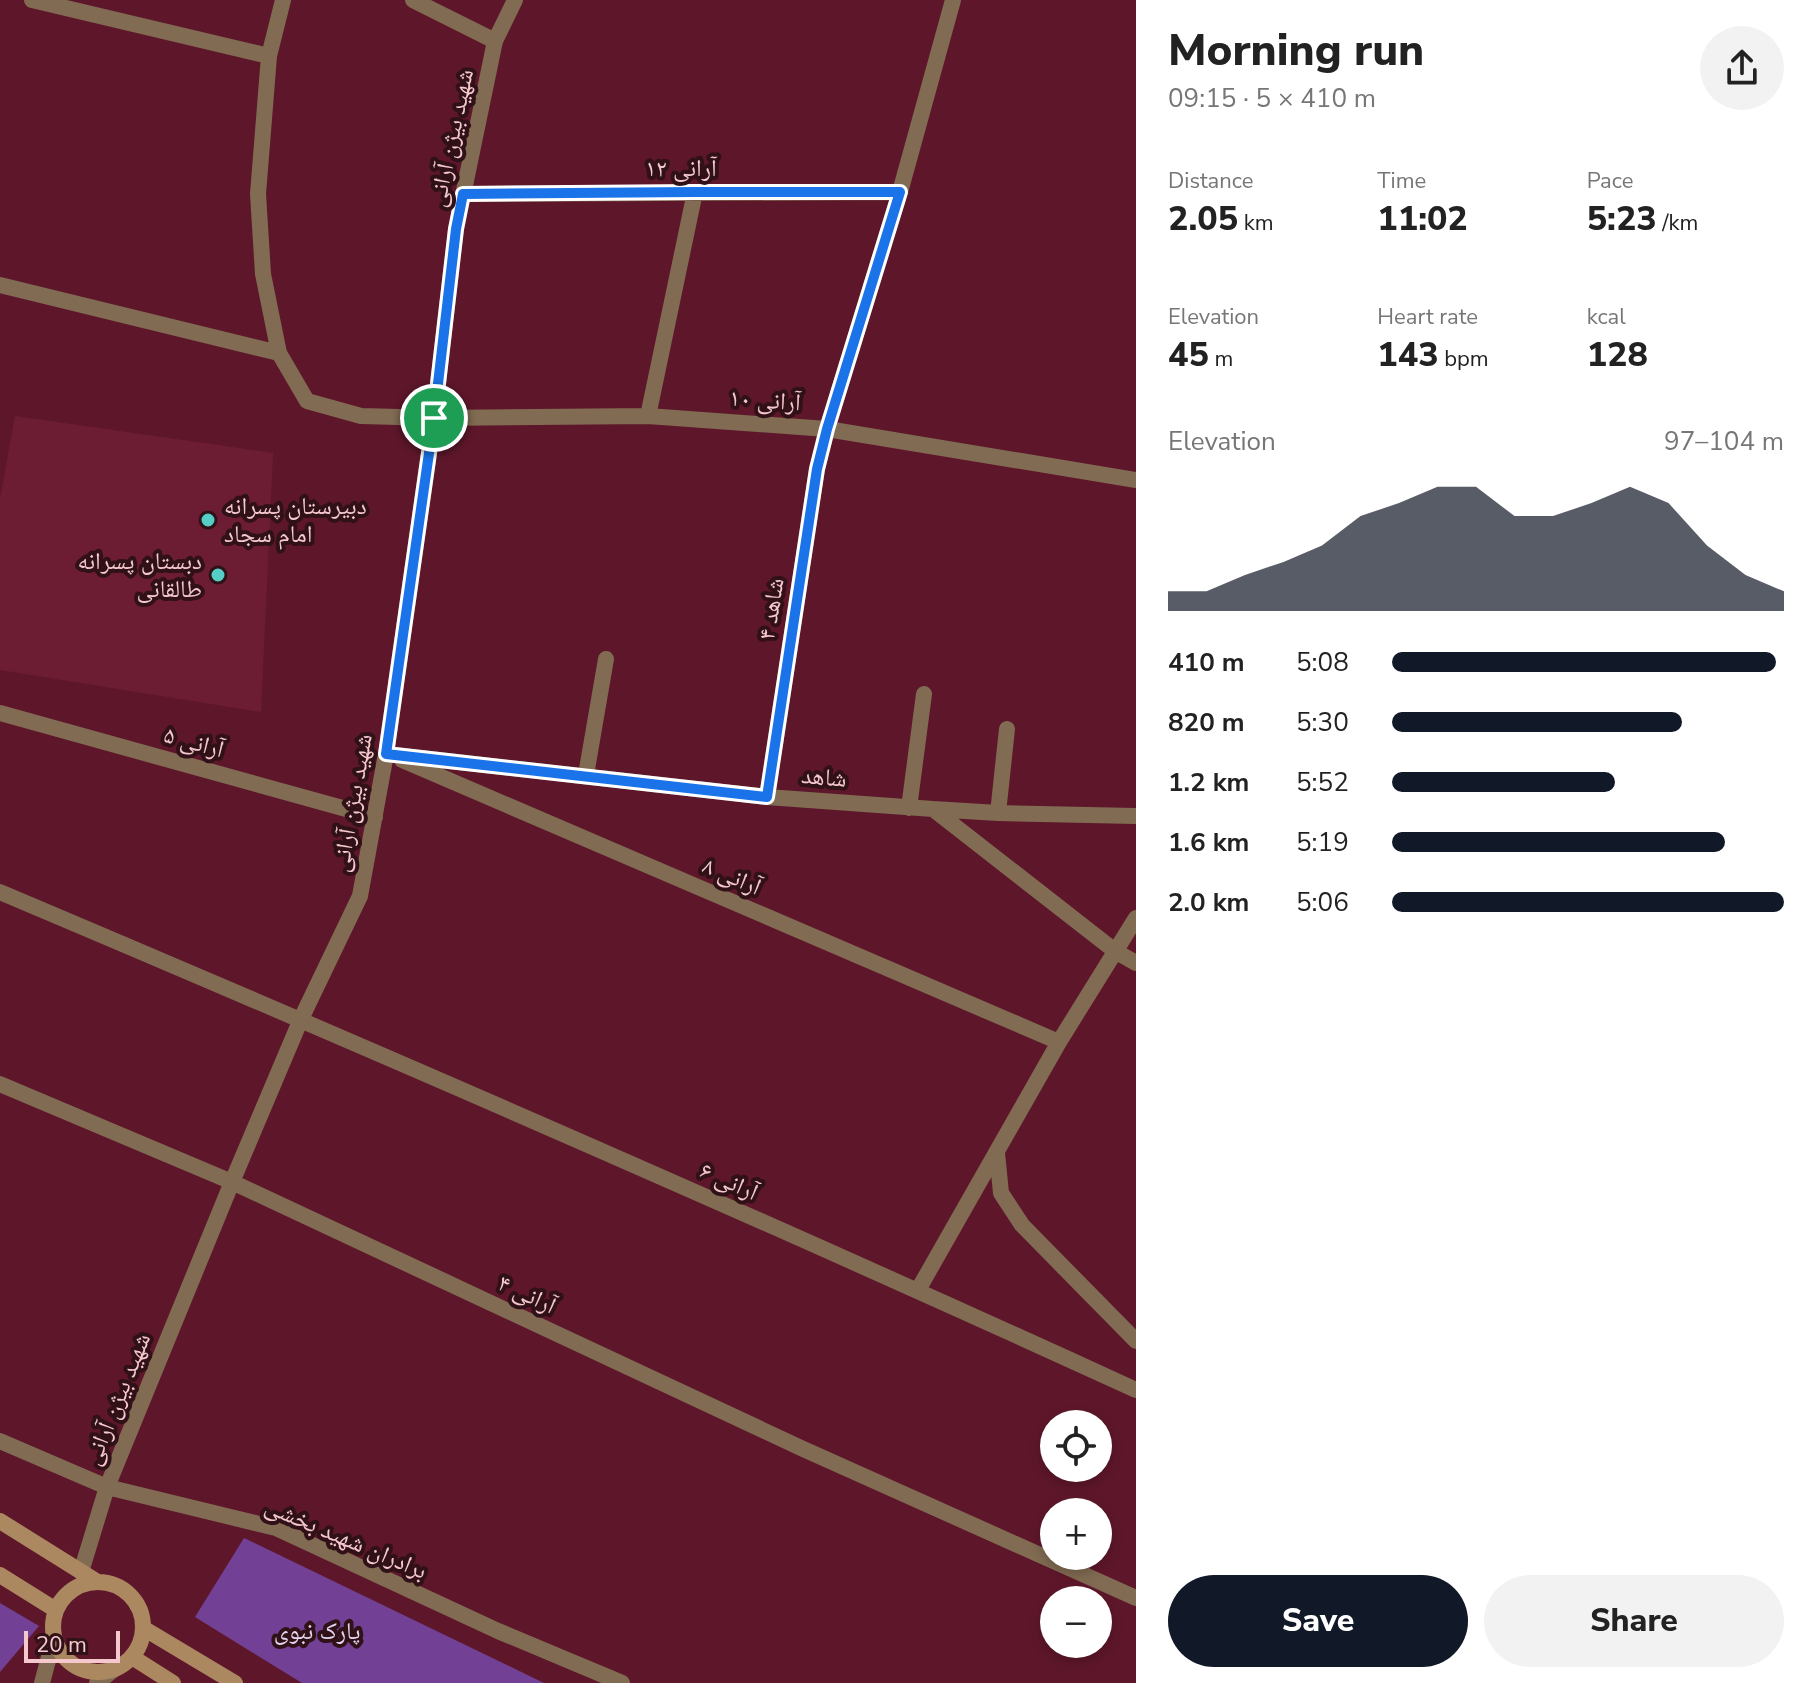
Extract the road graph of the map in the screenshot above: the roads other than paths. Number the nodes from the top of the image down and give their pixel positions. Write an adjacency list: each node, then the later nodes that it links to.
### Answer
1 (32, 0): 7 (street)
2 (283, 0): 7 (street, آرانی ۱۰)
3 (413, 0): 6 (street)
4 (515, 0): 6 (street, شهید بیژن آرانی)
5 (953, 0): 9 (street, شاهد ۴)
6 (495, 41): 10 (street, شهید بیژن آرانی)
7 (269, 56): 12 (street, آرانی ۱۰)
8 (695, 192): 9 (street, آرانی ۱۲); 10 (street, آرانی ۱۲); 13 (street)
9 (900, 192): 15 (street, شاهد ۴)
10 (463, 194): 14 (street, شهید بیژن آرانی)
11 (0, 285): 12 (street)
12 (279, 353): 14 (street, آرانی ۱۰)
13 (648, 416): 14 (street, آرانی ۱۰); 15 (street, آرانی ۱۰)
14 (434, 418): 21 (street, شهید بیژن آرانی)
15 (827, 429): 16 (street, آرانی ۱۰); 23 (street, شاهد ۴)
16 (1136, 480)
17 (606, 659): 22 (street)
18 (924, 694): 24 (street)
19 (0, 713): 28 (street, آرانی ۵)
20 (1007, 729): 26 (street)
21 (386, 754): 22 (street, شاهد); 28 (street, شهید بیژن آرانی); 34 (street, آرانی ۸)
22 (586, 775): 23 (street, شاهد)
23 (767, 797): 24 (street, شاهد)
24 (909, 808): 25 (street, شاهد)
25 (933, 809): 26 (street, شاهد); 31 (street)
26 (998, 813): 27 (street, شاهد)
27 (1136, 816)
28 (375, 817): 33 (street, شهید بیژن آرانی)
29 (0, 892): 33 (street, آرانی ۶)
30 (1136, 918): 31 (street)
31 (1115, 951): 32 (street); 34 (street)
32 (1136, 963)
33 (301, 1019): 37 (street, شهید بیژن آرانی); 38 (street, آرانی ۶)
34 (1059, 1042): 36 (street)
35 (0, 1084): 37 (street, آرانی ۴)
36 (997, 1153): 38 (street); 39 (street)
37 (232, 1182): 42 (street, شهید بیژن آرانی); 47 (street, آرانی ۴)
38 (918, 1290): 40 (street, آرانی ۶)
39 (1136, 1341)
40 (1136, 1390)
41 (0, 1441): 42 (street, برادران شهید بخشی)
42 (107, 1487): 44 (street, شهید بیژن آرانی); 57 (street, برادران شهید بخشی)
43 (0, 1521): 44 (main road)
44 (81, 1572): 46 (main road)
45 (0, 1575): 48 (main road)
46 (96, 1581): 48 (main road); 49 (main road)
47 (1136, 1598)
48 (56, 1610): 50 (main road)
49 (143, 1628): 51 (main road); 56 (main road)
50 (54, 1638): 52 (main road); 53 (street)
51 (132, 1657): 52 (main road); 55 (main road)
52 (117, 1667): 54 (street)
53 (42, 1683)
54 (97, 1683)
55 (173, 1683)
56 (235, 1683)
57 (622, 1683)

